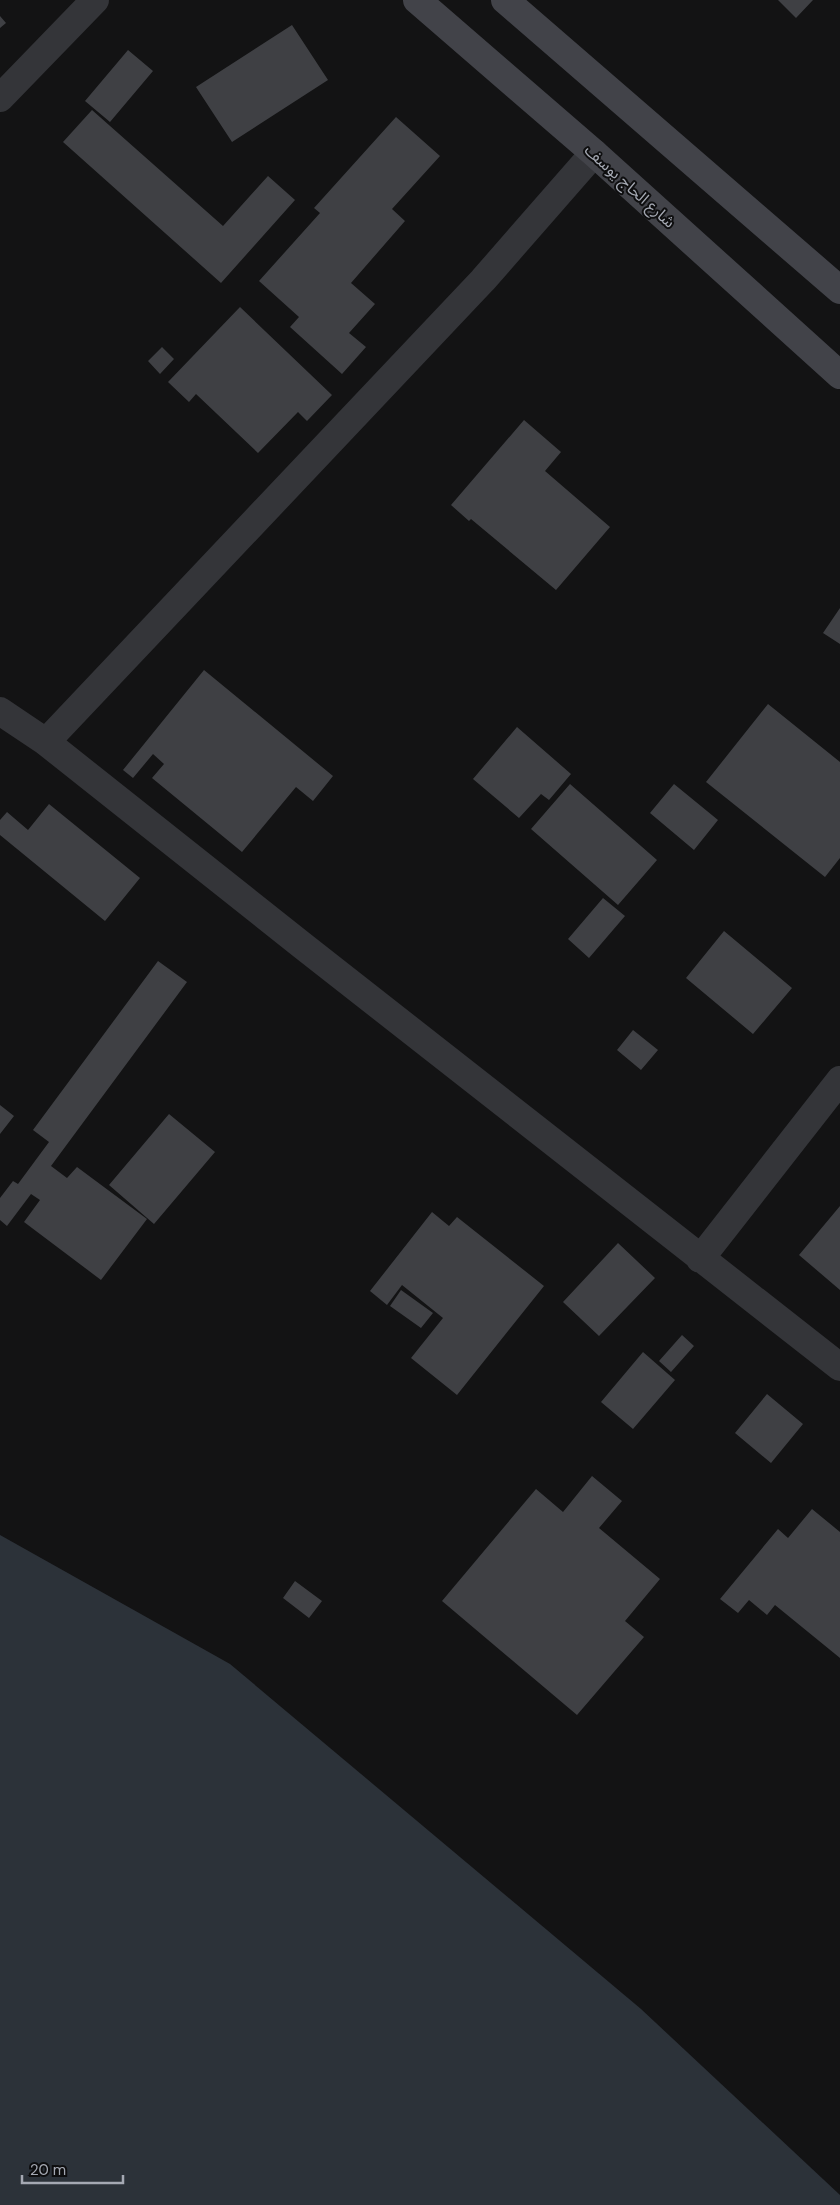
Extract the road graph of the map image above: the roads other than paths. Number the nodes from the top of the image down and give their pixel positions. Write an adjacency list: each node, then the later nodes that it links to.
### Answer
1 (95, 0): 4 (street)
2 (417, 0): 5 (main road, شارع الحاج يوسف)
3 (505, 0): 6 (main road)
4 (0, 98)
5 (594, 153): 7 (main road, شارع الحاج يوسف); 9 (street)
6 (840, 290)
7 (840, 375)
8 (0, 711): 9 (street)
9 (46, 742): 11 (street)
10 (840, 1080): 11 (street)
11 (700, 1259): 12 (street)
12 (840, 1368)

